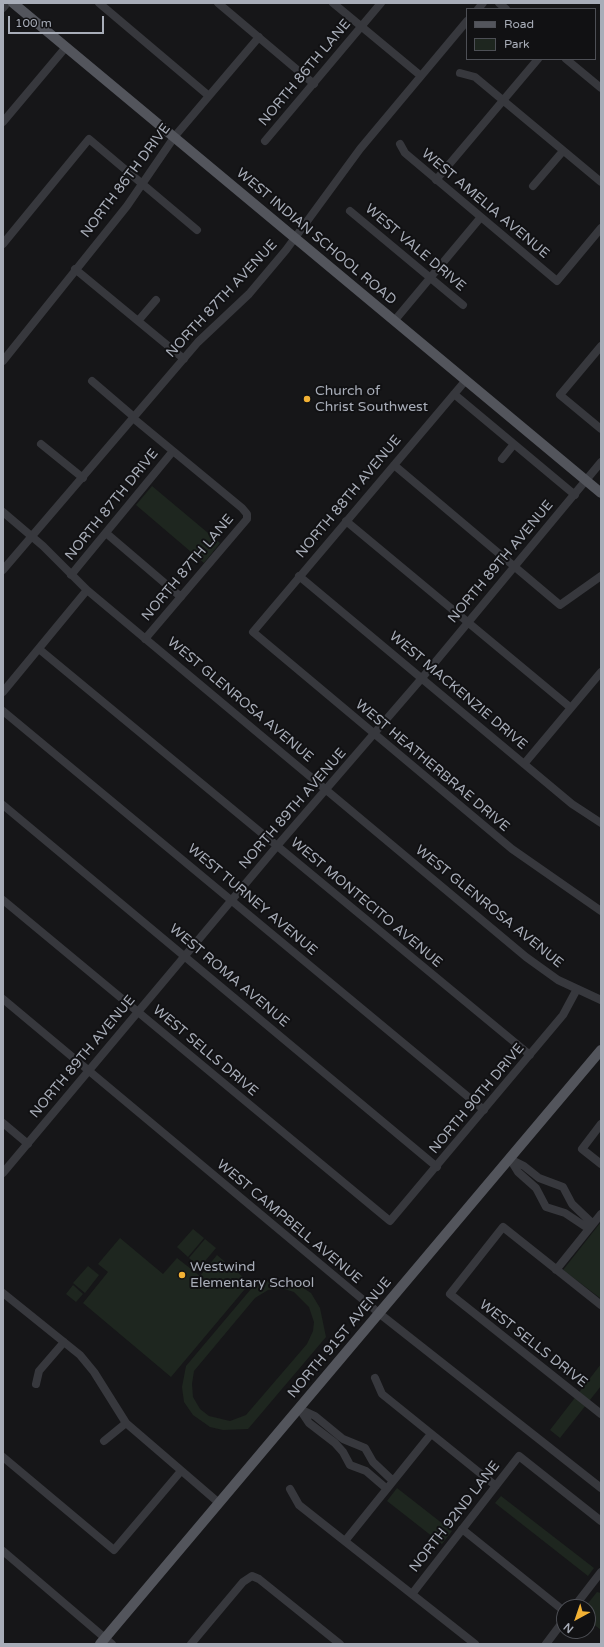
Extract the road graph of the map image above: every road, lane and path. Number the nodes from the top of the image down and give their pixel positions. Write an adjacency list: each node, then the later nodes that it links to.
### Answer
1 (7, 3): 7 (street)
2 (13, 3): 11 (main road, WEST INDIAN SCHOOL ROAD)
3 (99, 3): 18 (street)
4 (218, 3): 10 (street)
5 (333, 3): 9 (street)
6 (381, 3): 9 (street, NORTH 86TH LANE)
7 (3, 8)
8 (466, 22): 15 (street, NORTH 87TH AVENUE)
9 (361, 26): 15 (street); 16 (street, NORTH 86TH LANE)
10 (259, 37): 16 (street); 18 (street, NORTH 86TH DRIVE)
11 (66, 47): 20 (street); 21 (main road, WEST INDIAN SCHOOL ROAD)
12 (537, 60): 19 (street)
13 (567, 60): 17 (street)
14 (460, 73): 19 (street)
15 (421, 76): 33 (street, NORTH 87TH AVENUE)
16 (314, 84): 22 (street, NORTH 86TH LANE)
17 (601, 88)
18 (209, 96): 21 (street, NORTH 86TH DRIVE)
19 (504, 100): 24 (street); 25 (street)
20 (3, 122)
21 (175, 136): 27 (street, NORTH 86TH DRIVE); 33 (main road, WEST INDIAN SCHOOL ROAD)
22 (265, 141)
23 (400, 144): 25 (street, WEST AMELIA AVENUE)
24 (563, 151): 26 (street); 28 (street)
25 (436, 180): 30 (street, WEST AMELIA AVENUE)
26 (601, 182)
27 (142, 185): 32 (street); 34 (street); 35 (street, NORTH 86TH DRIVE)
28 (533, 186)
29 (350, 211): 36 (street, WEST VALE DRIVE)
30 (481, 217): 31 (street, WEST AMELIA AVENUE); 36 (street)
31 (601, 228)
32 (197, 230)
33 (296, 238): 39 (main road, WEST INDIAN SCHOOL ROAD); 42 (street, NORTH 87TH AVENUE)
34 (3, 244)
35 (75, 269): 40 (street); 43 (street, NORTH 86TH DRIVE)
36 (430, 277): 38 (street, WEST VALE DRIVE); 39 (street)
37 (156, 300): 40 (street)
38 (463, 305)
39 (395, 320): 44 (main road, WEST INDIAN SCHOOL ROAD)
40 (138, 321): 42 (street)
41 (601, 346): 48 (street)
42 (184, 359): 47 (street, NORTH 87TH AVENUE)
43 (3, 361)
44 (466, 380): 46 (street, NORTH 88TH AVENUE); 56 (main road, WEST INDIAN SCHOOL ROAD)
45 (92, 381): 47 (street)
46 (454, 394): 50 (street); 54 (street, NORTH 88TH AVENUE)
47 (134, 418): 51 (street); 55 (street, NORTH 87TH AVENUE)
48 (601, 429)
49 (41, 444): 55 (street)
50 (514, 444): 52 (street); 58 (street)
51 (173, 451): 61 (street, NORTH 87TH DRIVE); 69 (street, NORTH 87TH LANE)
52 (502, 459)
53 (601, 462): 56 (street, NORTH 89TH AVENUE)
54 (394, 465): 60 (street, NORTH 88TH AVENUE); 63 (street)
55 (83, 478): 62 (street, NORTH 87TH AVENUE)
56 (587, 480): 57 (main road, WEST INDIAN SCHOOL ROAD); 58 (street, NORTH 89TH AVENUE)
57 (601, 493)
58 (575, 495): 63 (street, NORTH 89TH AVENUE)
59 (3, 512): 62 (street, WEST GLENROSA AVENUE)
60 (346, 521): 66 (street, NORTH 88TH AVENUE); 70 (street)
61 (106, 533): 65 (street, NORTH 87TH DRIVE); 69 (street)
62 (32, 536): 64 (street, NORTH 87TH AVENUE); 65 (street, WEST GLENROSA AVENUE)
63 (515, 566): 67 (street); 70 (street, NORTH 89TH AVENUE)
64 (3, 570)
65 (71, 575): 68 (street, WEST GLENROSA AVENUE)
66 (299, 576): 71 (street, NORTH 88TH AVENUE); 75 (street, WEST MACKENZIE DRIVE)
67 (601, 576)
68 (87, 590): 72 (street, WEST GLENROSA AVENUE); 73 (street)
69 (181, 597): 72 (street, NORTH 87TH LANE)
70 (468, 622): 75 (street, NORTH 89TH AVENUE); 77 (street)
71 (253, 632): 79 (street, WEST HEATHERBRAE DRIVE)
72 (145, 638): 81 (street, WEST GLENROSA AVENUE)
73 (39, 648): 76 (street); 84 (street, WEST MONTECITO AVENUE)
74 (601, 672): 77 (street)
75 (422, 678): 79 (street, NORTH 89TH AVENUE); 80 (street, WEST MACKENZIE DRIVE)
76 (3, 692)
77 (571, 708): 80 (street)
78 (3, 711): 86 (street, WEST TURNEY AVENUE)
79 (374, 735): 81 (street, NORTH 89TH AVENUE); 87 (street, WEST HEATHERBRAE DRIVE)
80 (524, 764): 83 (street, WEST MACKENZIE DRIVE)
81 (326, 790): 84 (street, NORTH 89TH AVENUE); 89 (street, WEST GLENROSA AVENUE)
82 (3, 805): 88 (street, WEST ROMA AVENUE)
83 (601, 823)
84 (277, 846): 86 (street, NORTH 89TH AVENUE); 94 (street, WEST MONTECITO AVENUE)
85 (3, 900): 92 (street, WEST SELLS DRIVE)
86 (231, 901): 88 (street, NORTH 89TH AVENUE); 96 (street, WEST TURNEY AVENUE)
87 (601, 912)
88 (185, 956): 92 (street, NORTH 89TH AVENUE); 102 (street, WEST ROMA AVENUE)
89 (577, 989): 91 (street, WEST GLENROSA AVENUE); 94 (street, NORTH 90TH DRIVE)
90 (3, 1000): 95 (street, WEST CAMPBELL AVENUE)
91 (601, 1000)
92 (138, 1012): 95 (street, NORTH 89TH AVENUE); 107 (street, WEST SELLS DRIVE)
93 (601, 1050): 100 (main road, NORTH 91ST AVENUE)
94 (530, 1055): 96 (street, NORTH 90TH DRIVE)
95 (88, 1071): 99 (street, NORTH 89TH AVENUE); 112 (street, WEST CAMPBELL AVENUE)
96 (484, 1110): 102 (street, NORTH 90TH DRIVE)
97 (3, 1123): 99 (street)
98 (601, 1124): 101 (street)
99 (28, 1144): 103 (street, NORTH 89TH AVENUE)
100 (510, 1159): 104 (street); 105 (street); 112 (main road, NORTH 91ST AVENUE)
101 (601, 1164)
102 (437, 1167): 107 (street, NORTH 90TH DRIVE)
103 (3, 1173)
104 (569, 1198): 105 (street); 108 (street)
105 (560, 1211): 108 (street)
106 (601, 1214): 108 (street)
107 (390, 1221)
108 (591, 1226): 109 (street)
109 (556, 1270): 111 (street); 117 (street, WEST SELLS DRIVE)
110 (3, 1294): 113 (street)
111 (600, 1304)
112 (380, 1314): 116 (main road, NORTH 91ST AVENUE); 127 (street, WEST CAMPBELL AVENUE)
113 (64, 1342): 115 (street); 118 (street)
114 (375, 1378): 119 (street)
115 (36, 1384)
116 (299, 1408): 122 (street); 124 (street); 130 (main road, NORTH 91ST AVENUE)
117 (601, 1414)
118 (126, 1423): 120 (street); 123 (street)
119 (431, 1434): 125 (street); 126 (street)
120 (104, 1441)
121 (3, 1457): 123 (street)
122 (373, 1462): 124 (street); 125 (street)
123 (181, 1471): 130 (street)
124 (366, 1471): 129 (street)
125 (393, 1481): 129 (street)
126 (496, 1486): 131 (street, NORTH 92ND LANE); 132 (street, NORTH 92ND LANE)
127 (601, 1488)
128 (290, 1489): 133 (street, NORTH 92ND LANE)
129 (387, 1489): 133 (street)
130 (219, 1503): 140 (main road, NORTH 91ST AVENUE)
131 (601, 1522)
132 (462, 1529): 136 (street, NORTH 92ND LANE); 138 (street)
133 (345, 1541): 136 (street, NORTH 92ND LANE)
134 (3, 1551): 140 (street)
135 (600, 1577): 137 (street)
136 (412, 1594): 143 (street, NORTH 92ND LANE)
137 (581, 1599)
138 (556, 1604)
139 (556, 1631): 144 (street)
140 (105, 1642)
141 (191, 1644): 142 (street)
142 (340, 1644)
143 (475, 1644)
144 (546, 1644)

